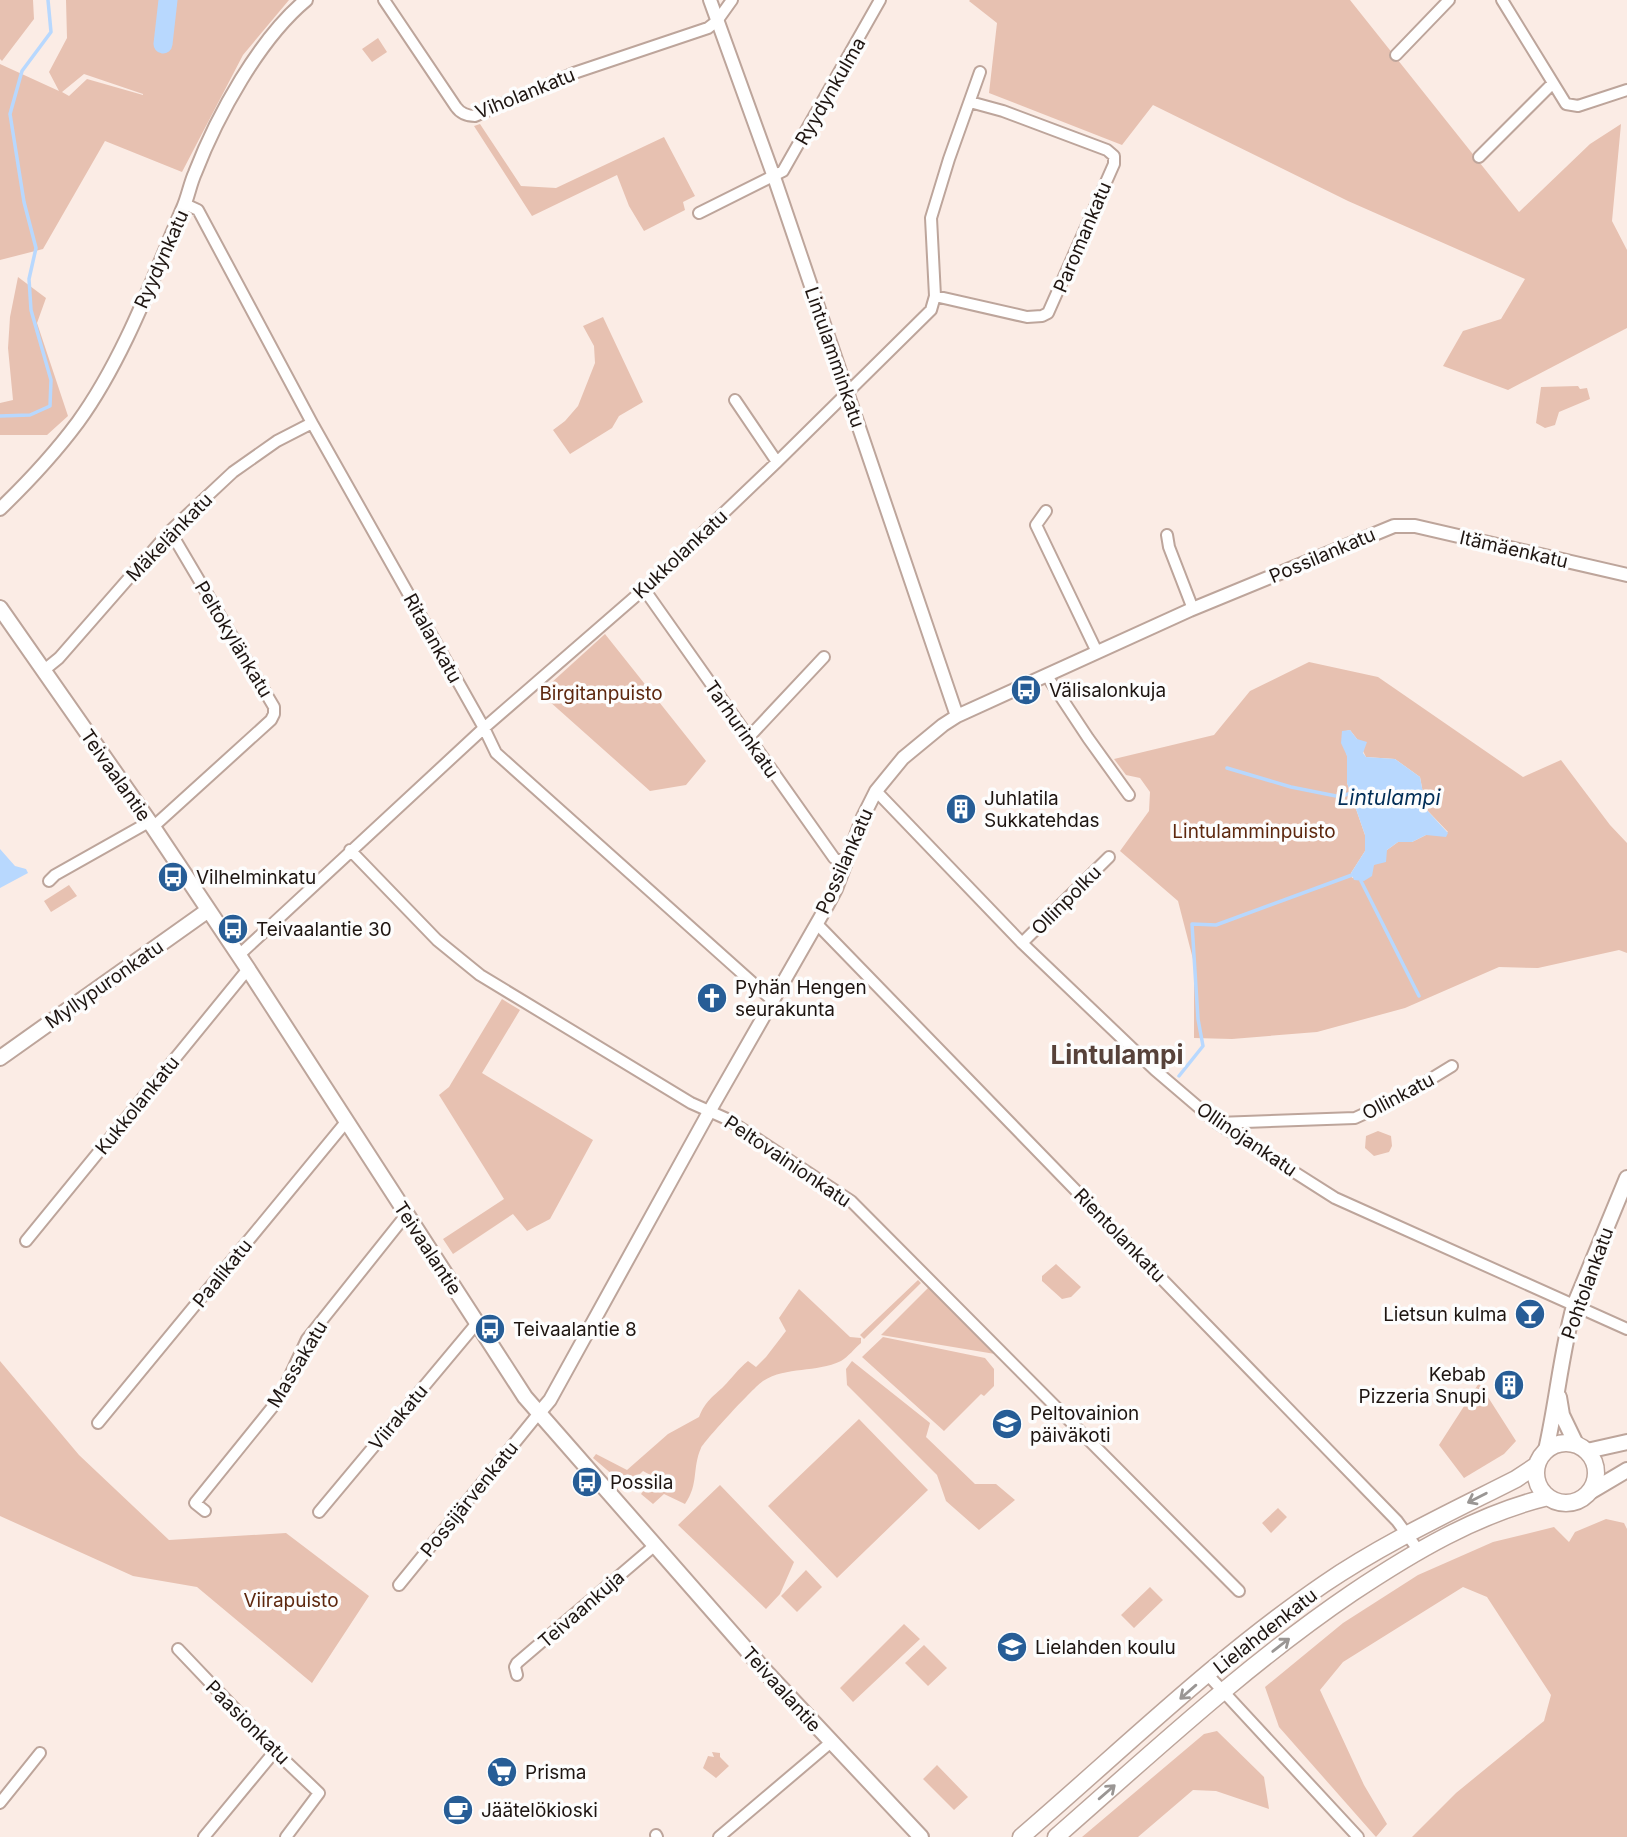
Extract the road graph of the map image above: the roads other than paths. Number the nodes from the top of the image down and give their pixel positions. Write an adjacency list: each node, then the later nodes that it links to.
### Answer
1 (306, 0): 16 (street, Ryydynkatu)
2 (384, 0): 8 (street, Viholankatu)
3 (710, 0): 8 (street, Lintulamminkatu)
4 (732, 0): 8 (street)
5 (880, 0): 15 (street, Ryydynkulma)
6 (1449, 0): 9 (street)
7 (1502, 0): 11 (street)
8 (717, 20): 15 (street, Lintulamminkatu)
9 (1396, 55)
10 (980, 72): 13 (street)
11 (1552, 84): 12 (street); 14 (street)
12 (1627, 90)
13 (970, 102): 18 (street); 18 (street, Paromankatu)
14 (1479, 157)
15 (774, 177): 17 (street); 19 (street, Lintulamminkatu)
16 (185, 204): 21 (street, Ritalankatu); 23 (street, Ryydynkatu)
17 (699, 213)
18 (935, 296): 19 (street, Kukkolankatu)
19 (847, 394): 22 (street, Kukkolankatu); 36 (street, Lintulamminkatu)
20 (735, 400): 22 (street)
21 (312, 423): 26 (street, Mäkelänkatu); 37 (street, Ritalankatu)
22 (777, 461): 29 (street, Kukkolankatu)
23 (0, 509)
24 (1046, 511): 32 (street)
25 (1402, 525): 28 (street, Itämäenkatu); 31 (street, Possilankatu)
26 (170, 531): 34 (street, Mäkelänkatu); 41 (street, Peltokylänkatu)
27 (1167, 535): 31 (street)
28 (1627, 575)
29 (644, 589): 37 (street, Kukkolankatu); 38 (street, Tarhurinkatu)
30 (0, 608): 34 (main road, Teivaalantie)
31 (1193, 609): 32 (street, Possilankatu)
32 (1097, 652): 35 (street, Possilankatu)
33 (824, 657): 38 (street)
34 (43, 671): 41 (main road, Teivaalantie)
35 (1047, 676): 36 (street, Possilankatu); 40 (street)
36 (957, 716): 39 (street, Possilankatu)
37 (484, 728): 42 (street, Kukkolankatu); 51 (street, Ritalankatu)
38 (748, 738): 44 (street, Tarhurinkatu)
39 (876, 791): 44 (street, Possilankatu); 48 (street, Ollinojankatu)
40 (1129, 795)
41 (151, 825): 45 (street); 46 (main road, Teivaalantie)
42 (350, 850): 49 (street, Kukkolankatu); 54 (street, Peltovainionkatu)
43 (1110, 857): 48 (street, Ollinpolku)
44 (845, 863): 47 (street, Possilankatu)
45 (49, 881)
46 (208, 911): 49 (main road, Teivaalantie); 52 (main road, Myllypuronkatu)
47 (817, 923): 51 (street, Possilankatu); 75 (street, Rientolankatu)
48 (1022, 943): 56 (street, Ollinojankatu)
49 (238, 956): 50 (main road, Teivaalantie)
50 (248, 970): 55 (main road, Teivaalantie); 59 (street, Kukkolankatu)
51 (773, 1001): 54 (street, Possilankatu)
52 (0, 1058)
53 (1452, 1066): 56 (street, Ollinkatu)
54 (709, 1112): 64 (street, Possilankatu); 79 (street, Peltovainionkatu)
55 (346, 1122): 58 (main road, Teivaalantie); 65 (street, Paalikatu)
56 (1217, 1123): 60 (street, Ollinojankatu)
57 (1627, 1178): 60 (main road, Pohtolankatu)
58 (406, 1215): 61 (main road, Teivaalantie); 73 (street, Massakatu)
59 (26, 1241)
60 (1574, 1307): 62 (street, Ollinojankatu); 63 (main road, Pohtolankatu)
61 (477, 1324): 64 (main road, Teivaalantie); 74 (street, Viirakatu)
62 (1627, 1329)
63 (1558, 1392): 67 (main road, Pohtolankatu); 68 (main road, Pohtolankatu)
64 (539, 1413): 76 (main road, Teivaalantie); 78 (street, Possijärvenkatu)
65 (98, 1423)
66 (1627, 1442): 67 (main road)
67 (1582, 1448): 68 (main road); 71 (main road)
68 (1546, 1450): 69 (main road)
69 (1537, 1465): 72 (main road); 75 (main road, Lielahdenkatu, one-way to 75)
70 (1627, 1470): 71 (main road)
71 (1590, 1492): 72 (main road)
72 (1548, 1497): 77 (main road, Lielahdenkatu)
73 (205, 1511)
74 (319, 1512)
75 (1407, 1535): 77 (street, Rientolankatu); 82 (main road, Lielahdenkatu)
76 (654, 1546): 81 (street, Teivaankuja); 84 (main road, Teivaalantie)
77 (1419, 1551): 83 (main road, Lielahdenkatu, one-way to 77)
78 (399, 1585)
79 (1239, 1591)
80 (178, 1649): 85 (street, Paasionkatu)
81 (517, 1675)
82 (1208, 1675): 83 (street); 92 (main road, Lielahdenkatu, one-way to 92)
83 (1223, 1692): 93 (main road, Lielahdenkatu, one-way to 83); 94 (street)
84 (830, 1743): 90 (street); 91 (main road, Teivaalantie)
85 (275, 1752): 88 (street); 89 (street, Paasionkatu)
86 (40, 1753): 87 (street)
87 (0, 1803)
88 (204, 1837)
89 (286, 1837)
90 (719, 1837)
91 (921, 1837)
92 (1021, 1837)
93 (1056, 1837)
94 (1358, 1837)

